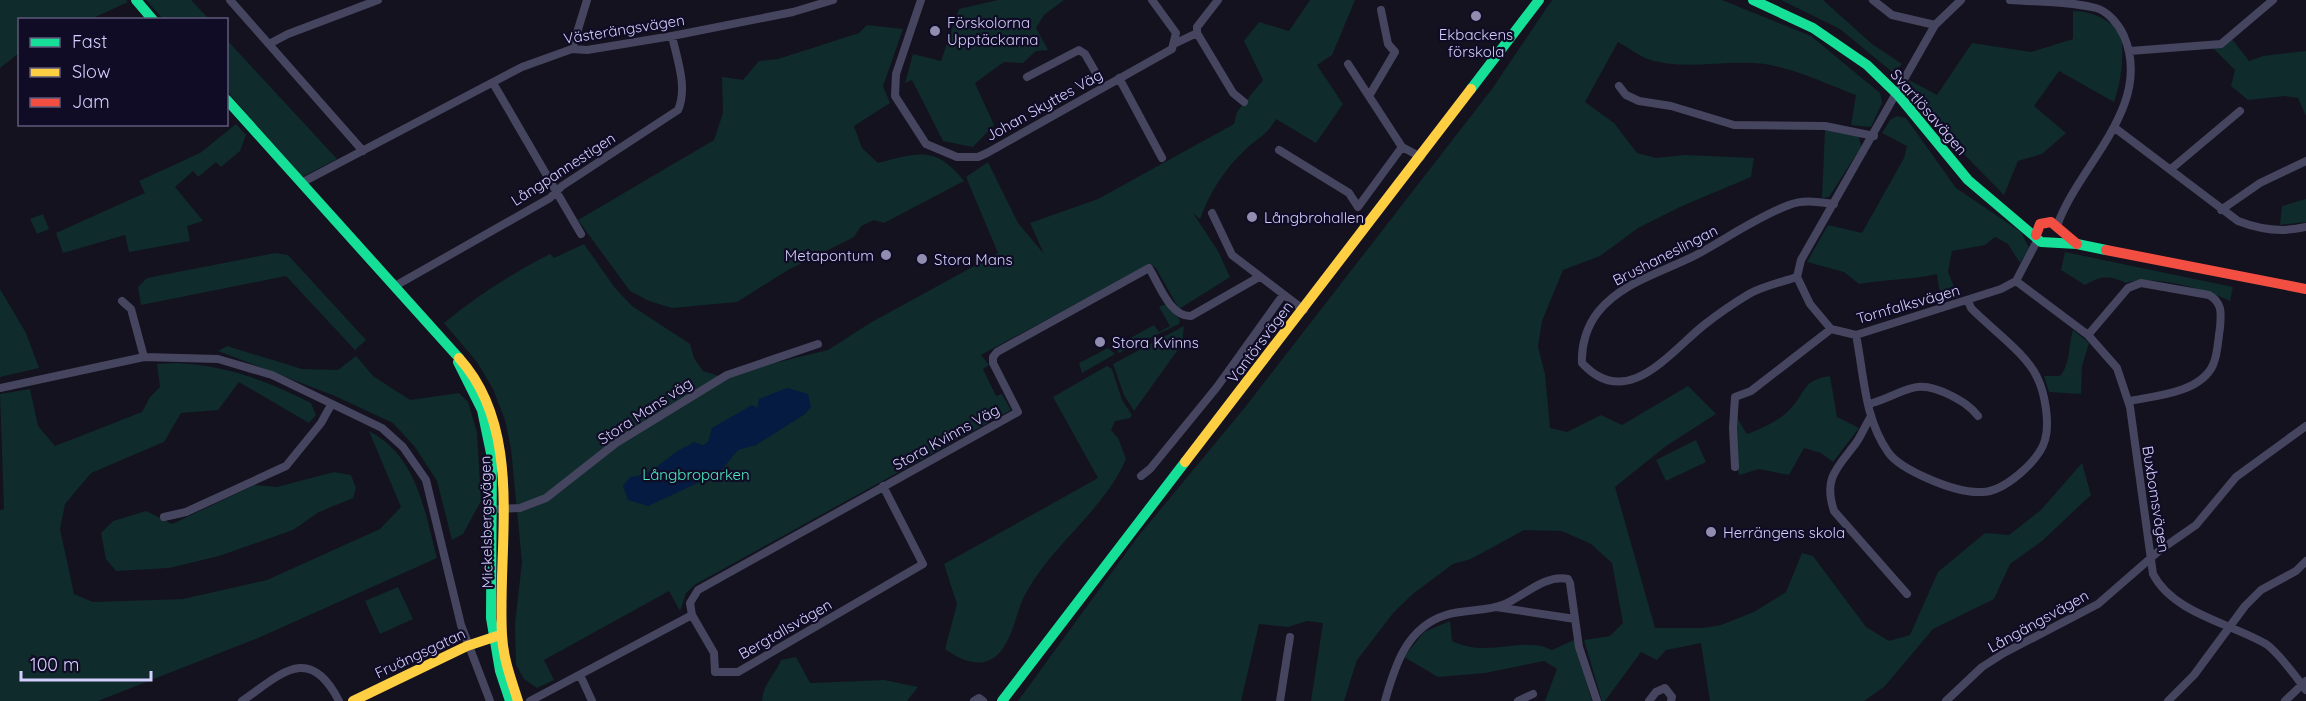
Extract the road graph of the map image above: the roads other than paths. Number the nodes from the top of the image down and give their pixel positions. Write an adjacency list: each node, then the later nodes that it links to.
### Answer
1 (136, 0): 18 (street)
2 (230, 0): 23 (street)
3 (378, 0): 23 (street)
4 (587, 0): 24 (street)
5 (833, 0): 21 (street, Västerängsvägen)
6 (921, 0): 31 (street, Johan Skyttes Väg)
7 (1152, 0): 22 (street)
8 (1218, 0): 20 (street)
9 (1539, 0): 42 (street, Vantörsvägen)
10 (1753, 0): 32 (street, Svartlösavägen)
11 (1873, 0): 19 (street)
12 (1961, 0): 19 (street)
13 (2010, 0): 16 (street)
14 (2104, 0): 16 (street)
15 (2273, 0): 25 (street)
16 (2098, 8): 25 (street)
17 (1381, 10): 33 (street)
18 (151, 18)
19 (1935, 25): 32 (street)
20 (1197, 33): 22 (street, Johan Skyttes Väg); 35 (street)
21 (672, 36): 24 (street, Västerängsvägen); 47 (street, Långpannestigen)
22 (1176, 43): 28 (street, Johan Skyttes Väg)
23 (269, 44): 41 (street)
24 (572, 49): 29 (street, Västerängsvägen)
25 (2130, 51): 37 (street)
26 (1348, 64): 33 (street)
27 (1027, 77): 31 (street)
28 (1119, 78): 31 (street, Johan Skyttes Väg); 43 (street, Johan Skyttes Väg)
29 (493, 83): 41 (street, Västerängsvägen); 47 (street)
30 (1619, 86): 38 (street)
31 (1104, 87)
32 (1896, 93): 38 (street); 51 (street, Svartlösavägen)
33 (1369, 96): 39 (street)
34 (228, 101): 46 (street, Mickelsbergsvägen)
35 (1244, 102)
36 (2240, 111): 45 (street)
37 (2115, 128): 45 (street); 52 (street)
38 (1874, 136): 48 (street)
39 (1402, 147): 40 (street); 42 (street)
40 (1279, 150)
41 (363, 151): 46 (street, Västerängsvägen)
42 (1421, 157): 65 (street, Vantörsvägen)
43 (1162, 158)
44 (2306, 161): 49 (street)
45 (2171, 169): 49 (street)
46 (303, 182): 60 (street, Mickelsbergsvägen)
47 (558, 191): 54 (street); 60 (street, Långpannestigen)
48 (1834, 204): 58 (street); 58 (street, Brushaneslingan)
49 (2221, 210): 53 (street)
50 (1212, 213): 57 (street)
51 (2015, 216): 52 (street, Svartlösavägen); 55 (street, Svartlösavägen)
52 (2051, 225): 55 (street); 55 (street); 56 (street, Svartlösavägen)
53 (2306, 227)
54 (581, 234)
55 (2043, 240): 56 (street, Svartlösavägen); 59 (street)
56 (2077, 244): 61 (street, Svartlösavägen)
57 (1259, 277): 62 (street); 80 (street, Stora Kvinns Väg)
58 (1797, 277): 66 (street)
59 (2016, 281): 64 (street, Tornfalksvägen); 68 (street, Buxbomsvägen)
60 (395, 286): 81 (street, Mickelsbergsvägen)
61 (2306, 289)
62 (1283, 295): 65 (street); 79 (street)
63 (122, 301): 70 (street)
64 (1968, 301): 67 (street, Tornfalksvägen); 76 (street)
65 (1304, 310): 106 (street, Vantörsvägen)
66 (1831, 329): 67 (street, Tornfalksvägen); 78 (street)
67 (1856, 335): 73 (street)
68 (2088, 335): 72 (street, Buxbomsvägen); 72 (street)
69 (818, 344): 81 (street, Stora Mans väg)
70 (144, 357): 71 (street); 74 (street)
71 (0, 387)
72 (2129, 401): 83 (street, Buxbomsvägen)
73 (1869, 404): 75 (street); 76 (street)
74 (331, 405): 82 (street); 92 (street)
75 (1978, 416)
76 (1870, 418): 85 (street)
77 (2306, 426): 83 (street, Långängsvägen)
78 (1735, 467)
79 (1141, 476)
80 (883, 486): 87 (street, Stora Kvinns Väg); 87 (street, Bergtallsvägen)
81 (498, 509): 90 (street, Mickelsbergsvägen)
82 (164, 517)
83 (2152, 557): 89 (street, Buxbomsvägen); 113 (street, Långängsvägen)
84 (2306, 561): 89 (street)
85 (1907, 594)
86 (1495, 607): 88 (street); 88 (street); 108 (street)
87 (692, 615): 93 (street)
88 (1575, 619): 110 (street)
89 (2230, 627): 94 (street, Buxbomsvägen); 114 (street)
90 (497, 636): 92 (street, Fruängsgatan); 100 (street, Mickelsbergsvägen); 101 (street, Mickelsbergsvägen)
91 (1290, 637): 107 (street)
92 (467, 646): 98 (street, Fruängsgatan); 99 (street)
93 (579, 675): 102 (street); 103 (street)
94 (2305, 685): 115 (street)
95 (1533, 694): 109 (street)
96 (242, 701): 97 (street)
97 (339, 701)
98 (353, 701)
99 (490, 701)
100 (510, 701)
101 (518, 701)
102 (530, 701)
103 (592, 701)
104 (974, 701): 105 (street)
105 (983, 701)
106 (1002, 701)
107 (1280, 701)
108 (1385, 701)
109 (1518, 701)
110 (1597, 701)
111 (1648, 701): 112 (street)
112 (1671, 701)
113 (1946, 701)
114 (2168, 701)
115 (2284, 701)

